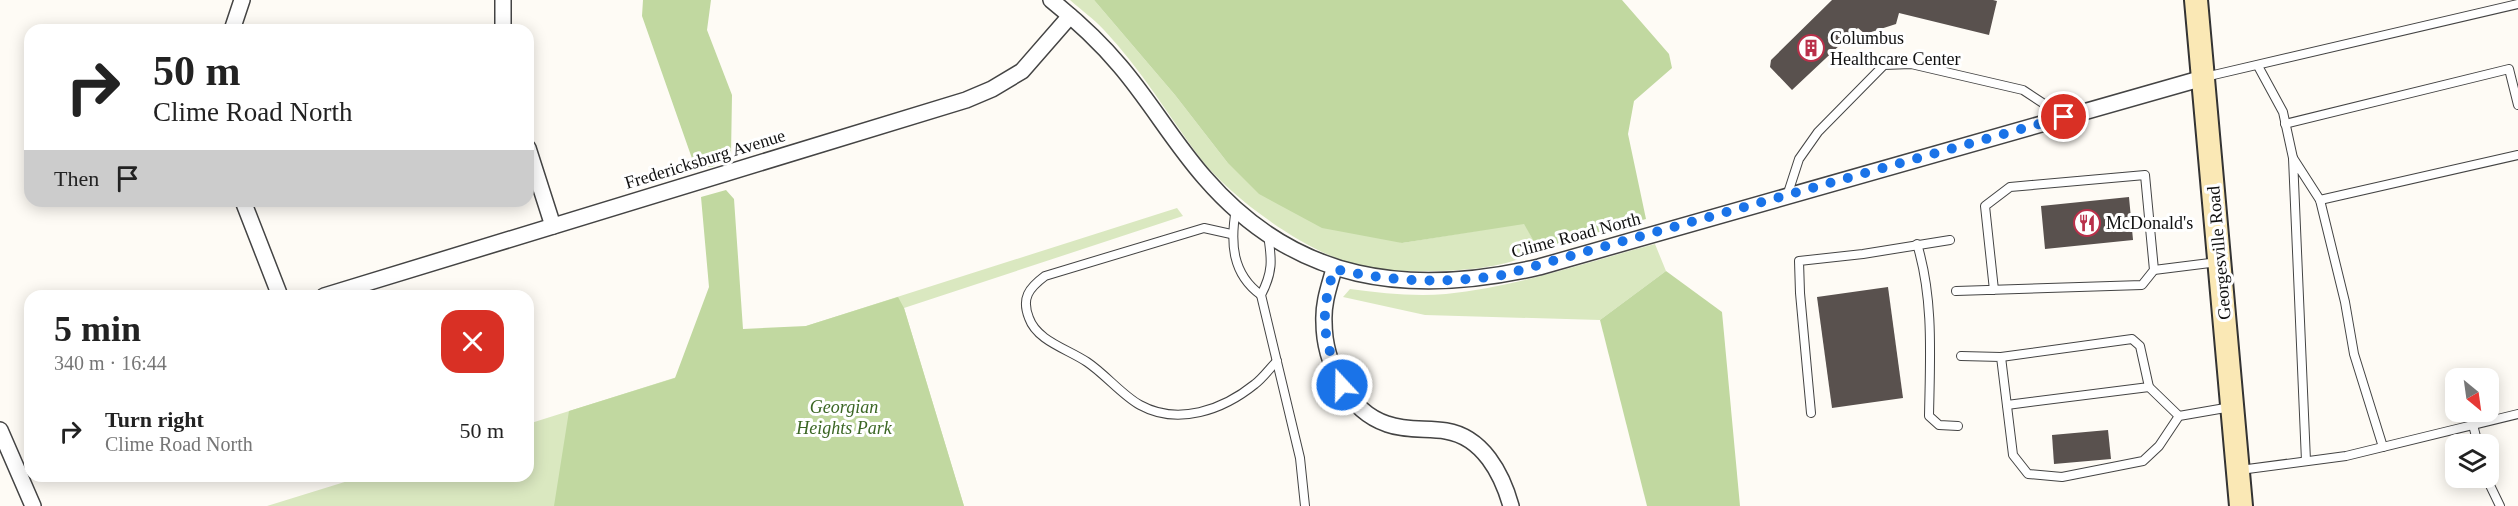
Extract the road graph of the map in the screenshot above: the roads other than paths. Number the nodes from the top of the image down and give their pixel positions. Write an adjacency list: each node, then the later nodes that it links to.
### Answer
1 (242, 0): 7 (street)
2 (503, 0): 8 (street)
3 (1051, 0): 6 (street, Clime Road North)
4 (2196, 0): 10 (main road, Georgesville Road)
5 (2518, 4): 9 (lane)
6 (1070, 16): 20 (street, Clime Road North); 21 (street, Fredericksburg Avenue)
7 (234, 24)
8 (503, 24)
9 (2258, 66): 10 (lane); 13 (lane)
10 (2203, 78): 12 (street, Clime Road North); 26 (main road, Georgesville Road)
11 (2518, 105): 13 (lane)
12 (2064, 117): 17 (street, Clime Road North); 17 (lane)
13 (2285, 123): 15 (lane)
14 (2518, 155): 18 (lane)
15 (2293, 158): 18 (lane); 48 (lane)
16 (534, 167): 21 (street)
17 (1787, 196): 27 (street, Clime Road North)
18 (2320, 200): 47 (lane)
19 (245, 207): 29 (street)
20 (1236, 208): 22 (lane); 23 (street, Clime Road North)
21 (553, 226): 30 (street, Fredericksburg Avenue)
22 (1231, 234): 33 (lane); 36 (lane)
23 (1268, 234): 27 (street, Clime Road North); 33 (lane)
24 (1950, 240): 25 (lane)
25 (1917, 244): 40 (lane); 44 (lane)
26 (2219, 262): 28 (lane); 39 (main road, Georgesville Road)
27 (1334, 269): 53 (street)
28 (2154, 270): 31 (lane); 31 (lane)
29 (278, 290)
30 (344, 290)
31 (1994, 290): 32 (lane)
32 (1956, 291)
33 (1262, 295): 36 (lane)
34 (1961, 356): 35 (lane)
35 (2001, 357): 37 (lane); 38 (lane)
36 (1277, 361): 52 (lane)
37 (2150, 387): 38 (lane); 42 (lane)
38 (2007, 405): 42 (lane)
39 (2232, 407): 42 (lane); 49 (main road, Georgesville Road)
40 (1811, 413)
41 (2518, 414): 43 (lane)
42 (2179, 416)
43 (2473, 425): 46 (lane); 47 (lane)
44 (1958, 426)
45 (0, 430): 51 (street)
46 (2475, 434)
47 (2383, 447): 48 (lane)
48 (2306, 461): 49 (lane)
49 (2239, 470): 54 (main road, Georgesville Road)
50 (2491, 488): 55 (lane)
51 (33, 506)
52 (1305, 506)
53 (1512, 506)
54 (2241, 506)
55 (2500, 506)

